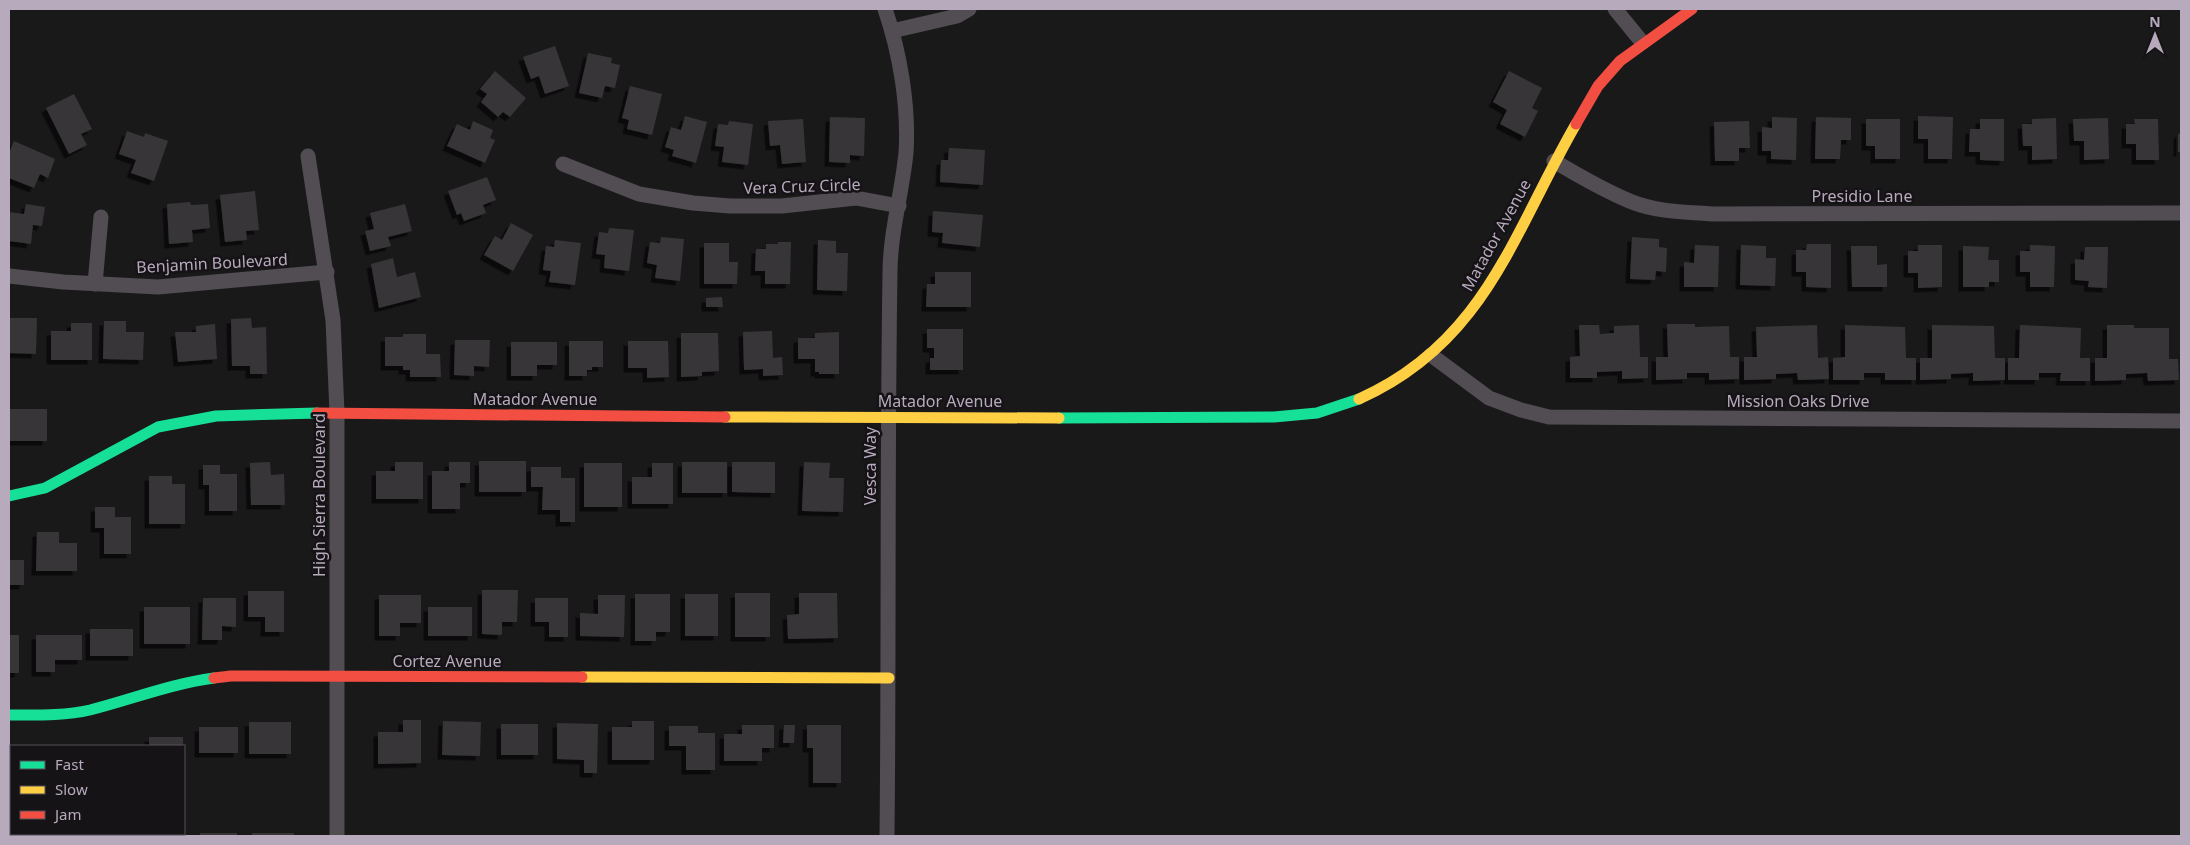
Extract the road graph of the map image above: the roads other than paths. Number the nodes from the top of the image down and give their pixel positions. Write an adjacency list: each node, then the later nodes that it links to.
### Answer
1 (885, 9): 5 (street, Vesca Way)
2 (969, 9): 5 (street)
3 (1616, 9): 6 (street)
4 (1692, 9): 6 (street, Matador Avenue)
5 (892, 31): 10 (street, Vesca Way)
6 (1642, 42): 8 (street, Matador Avenue)
7 (308, 156): 13 (street, High Sierra Boulevard)
8 (1554, 161): 11 (street, Presidio Lane); 16 (street, Matador Avenue)
9 (563, 164): 10 (street, Vera Cruz Circle)
10 (899, 206): 18 (street, Vesca Way)
11 (2181, 213)
12 (101, 217): 15 (street)
13 (327, 272): 15 (street, Benjamin Boulevard); 17 (street, High Sierra Boulevard)
14 (9, 276): 15 (street, Benjamin Boulevard)
15 (95, 284)
16 (1431, 355): 18 (street, Matador Avenue); 19 (street, Mission Oaks Drive)
17 (337, 414): 18 (street, Matador Avenue); 20 (street, Matador Avenue); 21 (street, High Sierra Boulevard)
18 (887, 418): 22 (street, Vesca Way)
19 (2181, 421)
20 (9, 496)
21 (336, 677): 22 (street, Cortez Avenue); 23 (street, Cortez Avenue); 24 (street, High Sierra Boulevard)
22 (889, 678): 25 (street, Vesca Way)
23 (9, 715)
24 (337, 836)
25 (887, 836)

